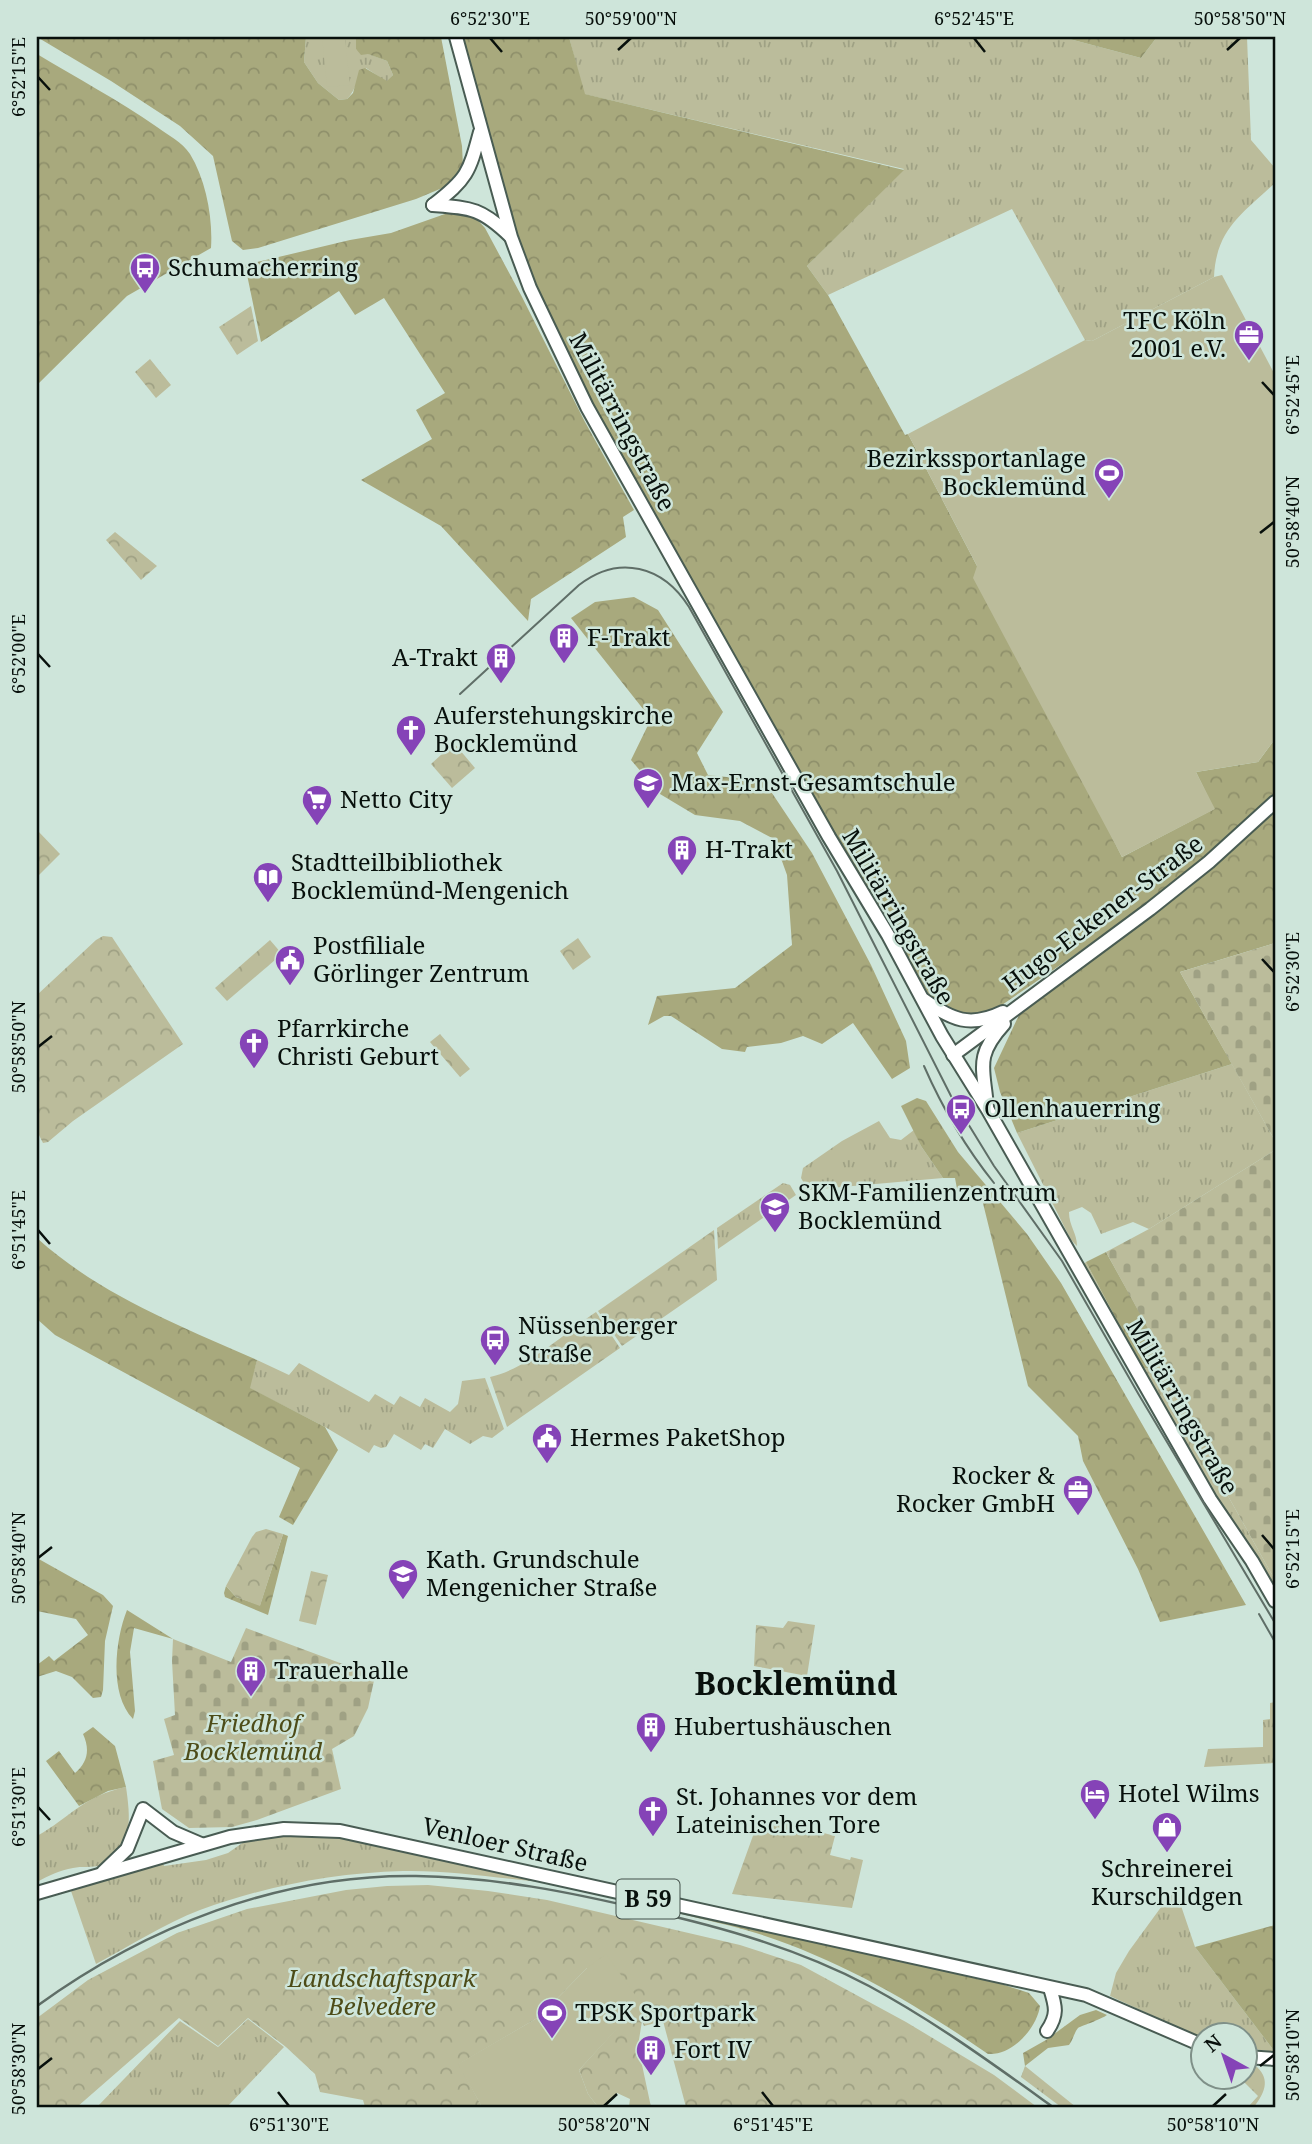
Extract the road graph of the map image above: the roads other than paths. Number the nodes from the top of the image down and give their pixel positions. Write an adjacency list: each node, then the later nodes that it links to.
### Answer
1 (456, 37): 2 (main road, Militärringstraße)
2 (480, 130): 3 (main road, Militärringstraße); 3 (main road)
3 (511, 237): 5 (main road, Militärringstraße)
4 (1275, 802): 6 (main road, Hugo-Eckener-Straße)
5 (922, 999): 6 (main road); 7 (main road, Militärringstraße)
6 (1023, 1002): 7 (main road, Hugo-Eckener-Straße); 8 (main road)
7 (953, 1055): 8 (main road, Militärringstraße)
8 (988, 1110): 9 (main road, Militärringstraße)
9 (1275, 1601)
10 (201, 1844): 11 (main road, Venloer Straße / B 59); 11 (main road); 13 (main road, Venloer Straße / B 59)
11 (100, 1874): 12 (main road, Venloer Straße / B 59)
12 (37, 1893)
13 (1050, 1989): 14 (main road); 15 (main road, Venloer Straße / B 59)
14 (1047, 2031)
15 (1190, 2040)

